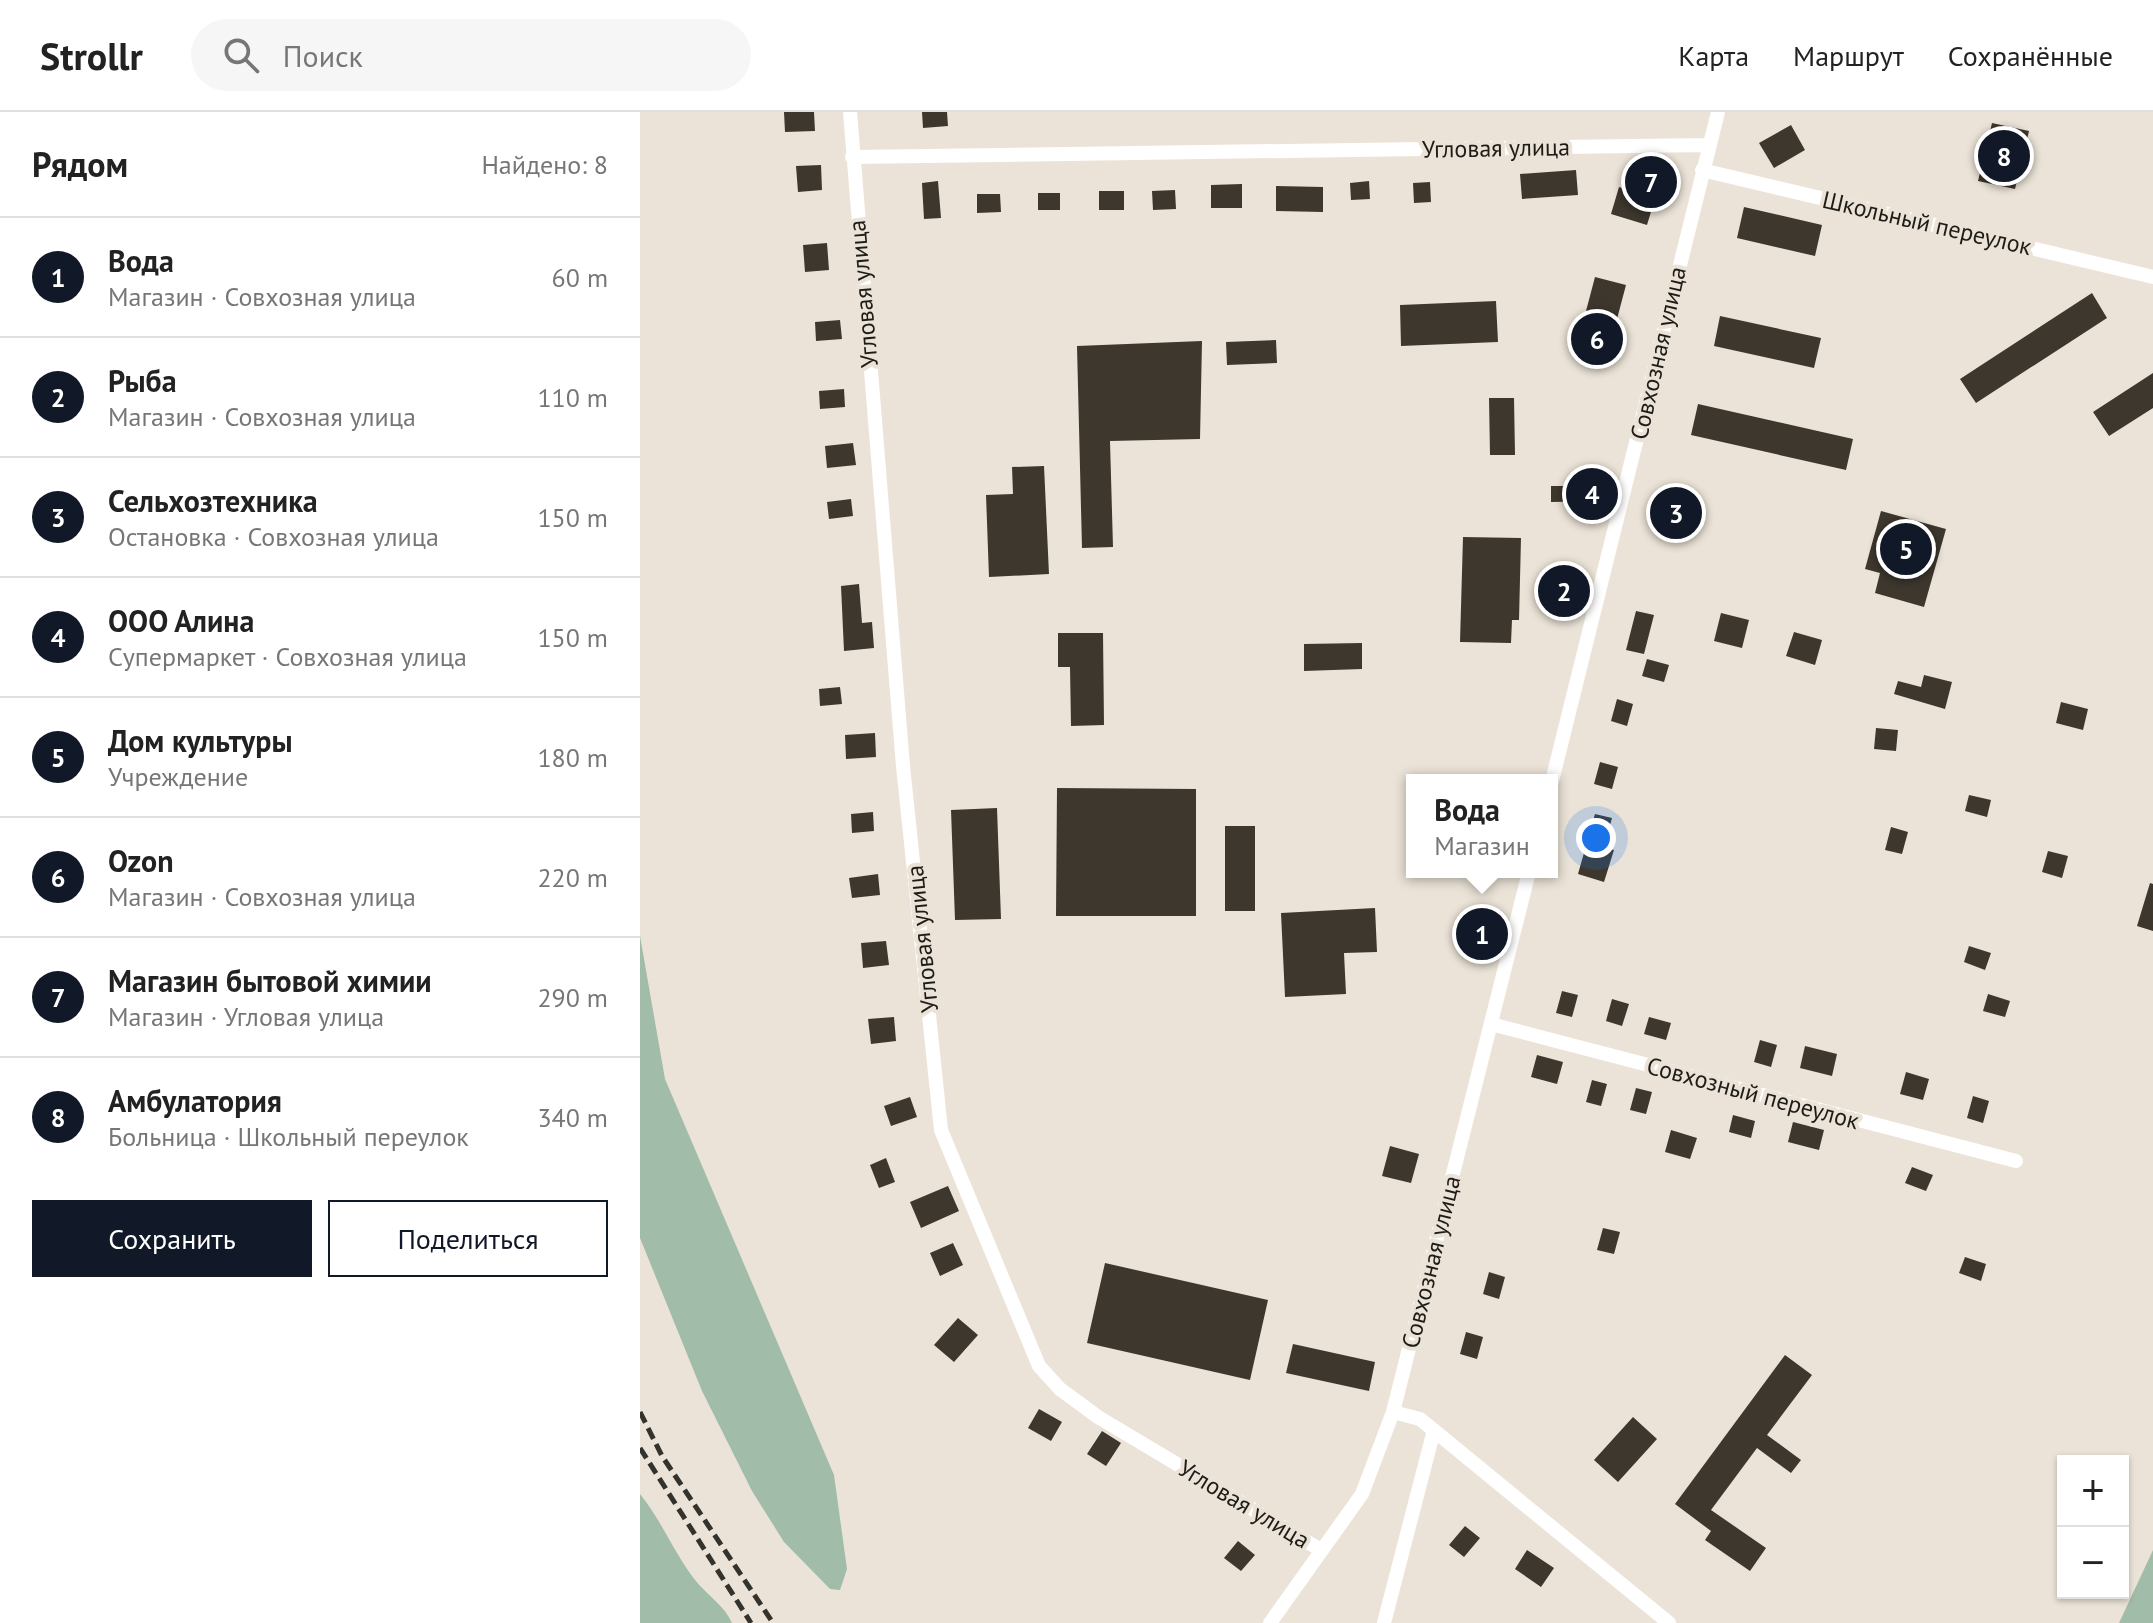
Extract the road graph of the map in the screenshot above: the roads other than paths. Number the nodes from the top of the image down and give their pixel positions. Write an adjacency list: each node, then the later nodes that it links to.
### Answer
1 (850, 112): 4 (street, Угловая улица)
2 (1718, 112): 3 (street, Совхозная улица)
3 (1708, 145): 4 (street, Угловая улица); 5 (street, Совхозная улица)
4 (852, 157): 13 (street, Угловая улица)
5 (1702, 170): 6 (street, Школьный переулок); 7 (street, Совхозная улица)
6 (2153, 277)
7 (1554, 774)
8 (1528, 878): 9 (street, Совхозная улица)
9 (1491, 1024): 10 (street, Совхозный переулок); 11 (street, Совхозная улица)
10 (2016, 1161)
11 (1393, 1412): 12 (street); 13 (street, Совхозная улица)
12 (1434, 1430): 15 (street); 16 (street)
13 (1321, 1550): 14 (street, Совхозная улица)
14 (1270, 1623)
15 (1384, 1623)
16 (1669, 1623)

